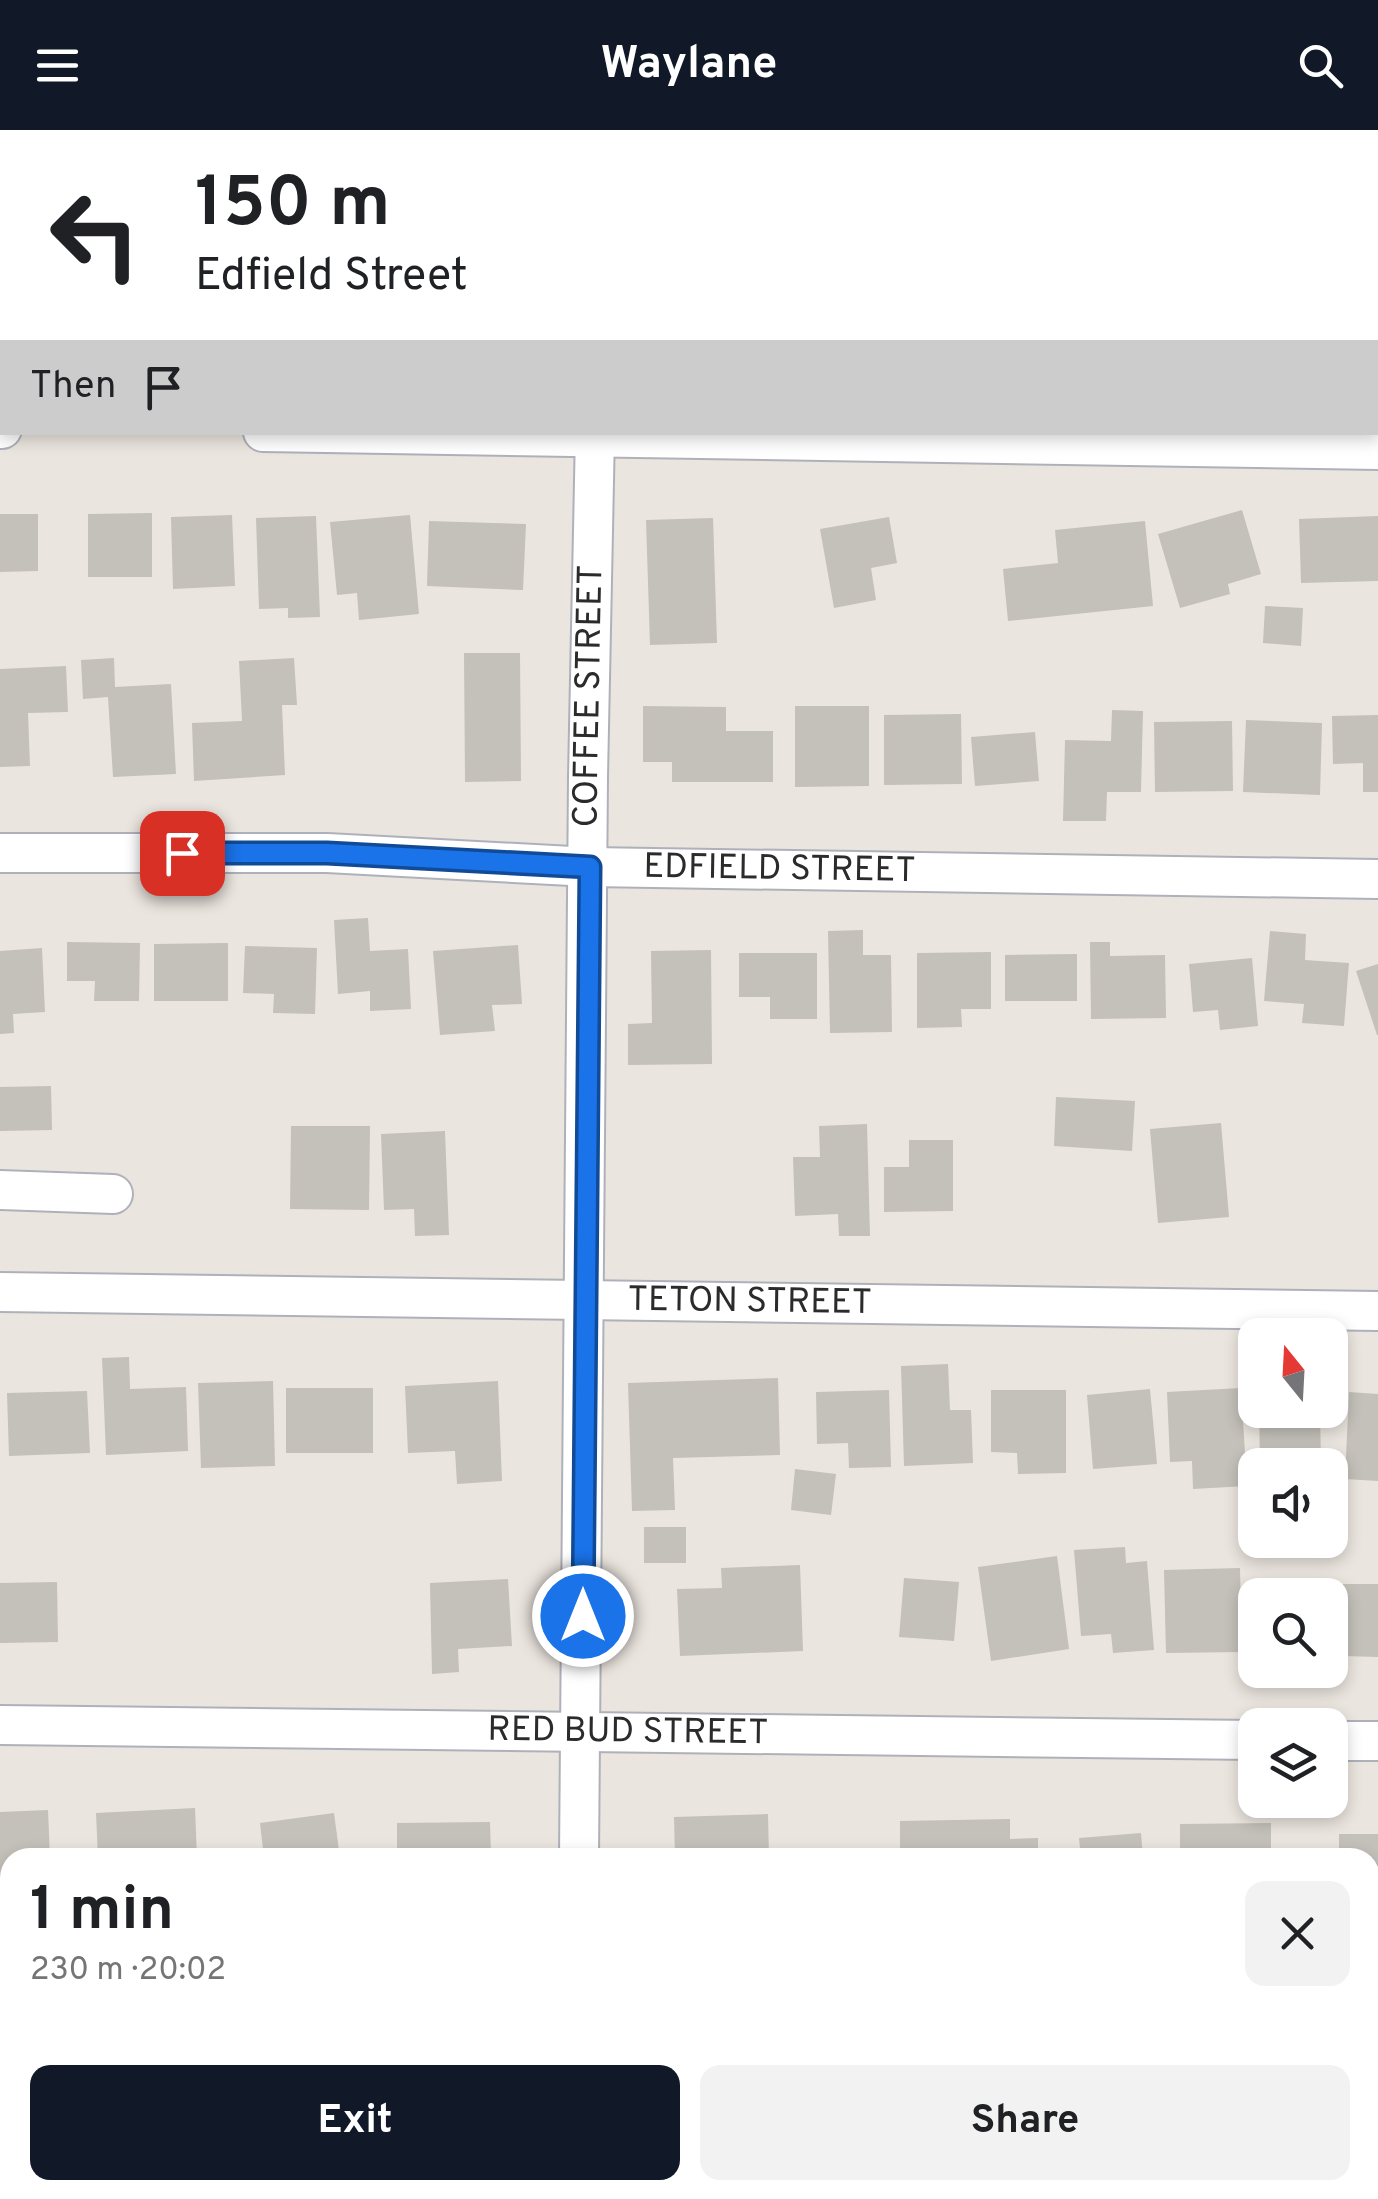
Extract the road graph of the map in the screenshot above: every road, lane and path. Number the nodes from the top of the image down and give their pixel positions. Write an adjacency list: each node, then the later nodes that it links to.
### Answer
1 (596, 435): 2 (street); 4 (street, COFFEE STREET)
2 (1378, 450)
3 (0, 853): 4 (street, EDFIELD STREET)
4 (590, 867): 5 (street, EDFIELD STREET); 9 (street, COFFEE STREET)
5 (1378, 879)
6 (0, 1190): 7 (street)
7 (113, 1194)
8 (0, 1292): 9 (street, TETON STREET)
9 (585, 1299): 10 (street, TETON STREET); 12 (street, COFFEE STREET)
10 (1378, 1310)
11 (0, 1725): 12 (street, RED BUD STREET)
12 (582, 1735): 13 (street, RED BUD STREET); 16 (street, COFFEE STREET)
13 (1238, 1740)
14 (1348, 1740): 15 (street)
15 (1378, 1741)
16 (580, 1848)

